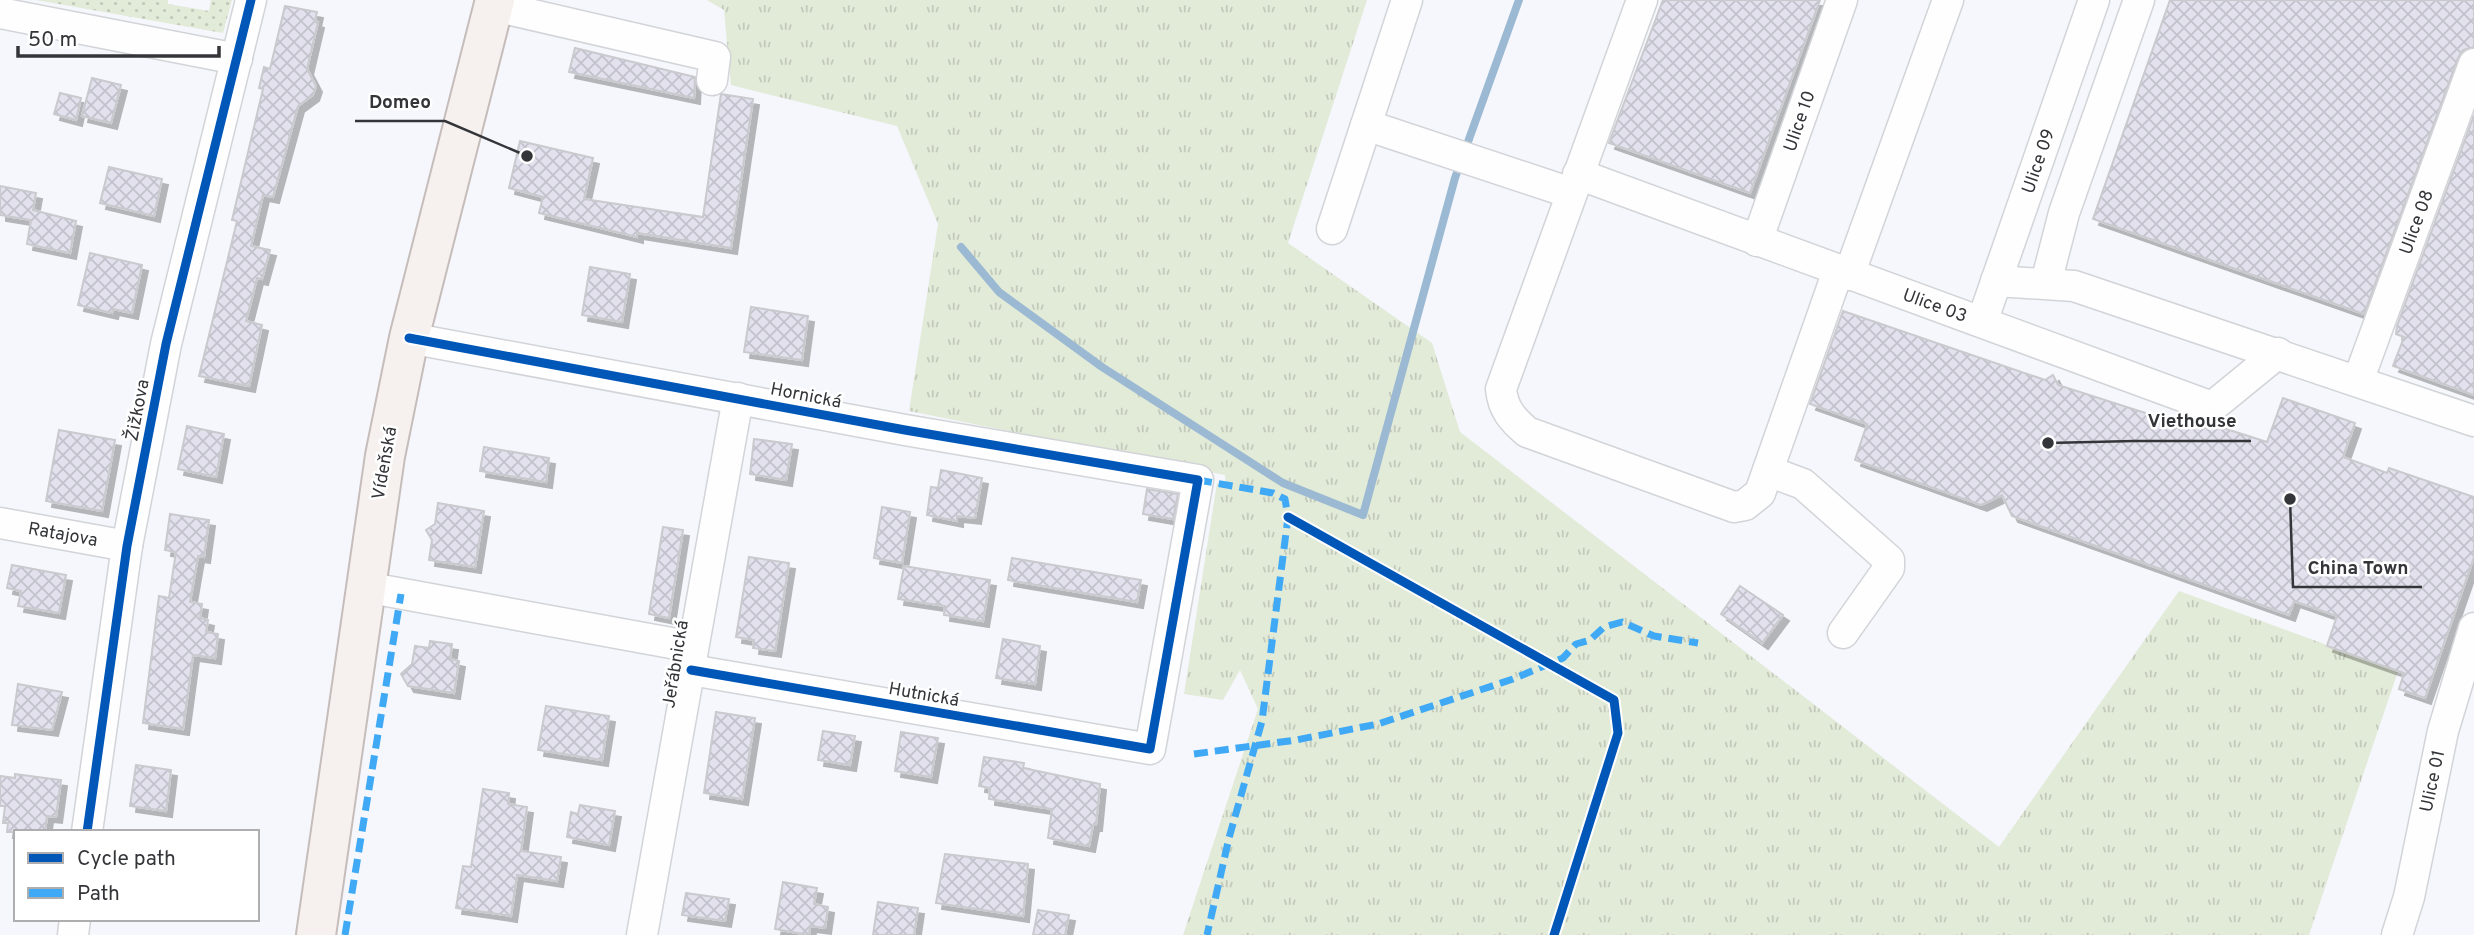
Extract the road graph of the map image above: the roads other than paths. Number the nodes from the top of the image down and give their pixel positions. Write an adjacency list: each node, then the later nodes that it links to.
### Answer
1 (251, 0): 10 (street, Žižkova)
2 (1407, 0): 13 (street)
3 (1642, 0): 14 (street)
4 (1842, 0): 16 (street, Ulice 10)
5 (1948, 0): 17 (street)
6 (2094, 0): 18 (street, Ulice 09)
7 (2139, 0): 19 (street)
8 (495, 3): 12 (street); 21 (main road, Vídeňská)
9 (0, 13): 10 (street)
10 (237, 59): 28 (street, Žižkova)
11 (2474, 64): 23 (street, Ulice 08)
12 (712, 80)
13 (1366, 125): 14 (street, Ulice 03); 15 (street)
14 (1574, 183): 16 (street, Ulice 03); 26 (street)
15 (1332, 229)
16 (1757, 241): 17 (street, Ulice 03)
17 (1844, 273): 20 (street, Ulice 03); 26 (street)
18 (1996, 281): 19 (street); 20 (street, Ulice 09)
19 (2046, 283): 22 (street)
20 (1982, 322): 22 (street, Ulice 03)
21 (409, 338): 24 (street, Hornická); 29 (main road, Vídeňská)
22 (2278, 353): 23 (street)
23 (2358, 381): 25 (street)
24 (738, 398): 32 (street, Jeřábnická); 33 (street, Hornická)
25 (2474, 421)
26 (1768, 471): 31 (street)
27 (0, 523): 28 (street, Ratajova)
28 (127, 546): 34 (street, Žižkova)
29 (365, 587): 32 (street, Hutnická); 35 (main road, Vídeňská)
30 (2474, 628): 37 (street, Ulice 01)
31 (1843, 633)
32 (692, 658): 33 (street, Hutnická); 36 (street, Jeřábnická)
33 (1150, 749)
34 (87, 830)
35 (316, 935)
36 (642, 935)
37 (2397, 935)

